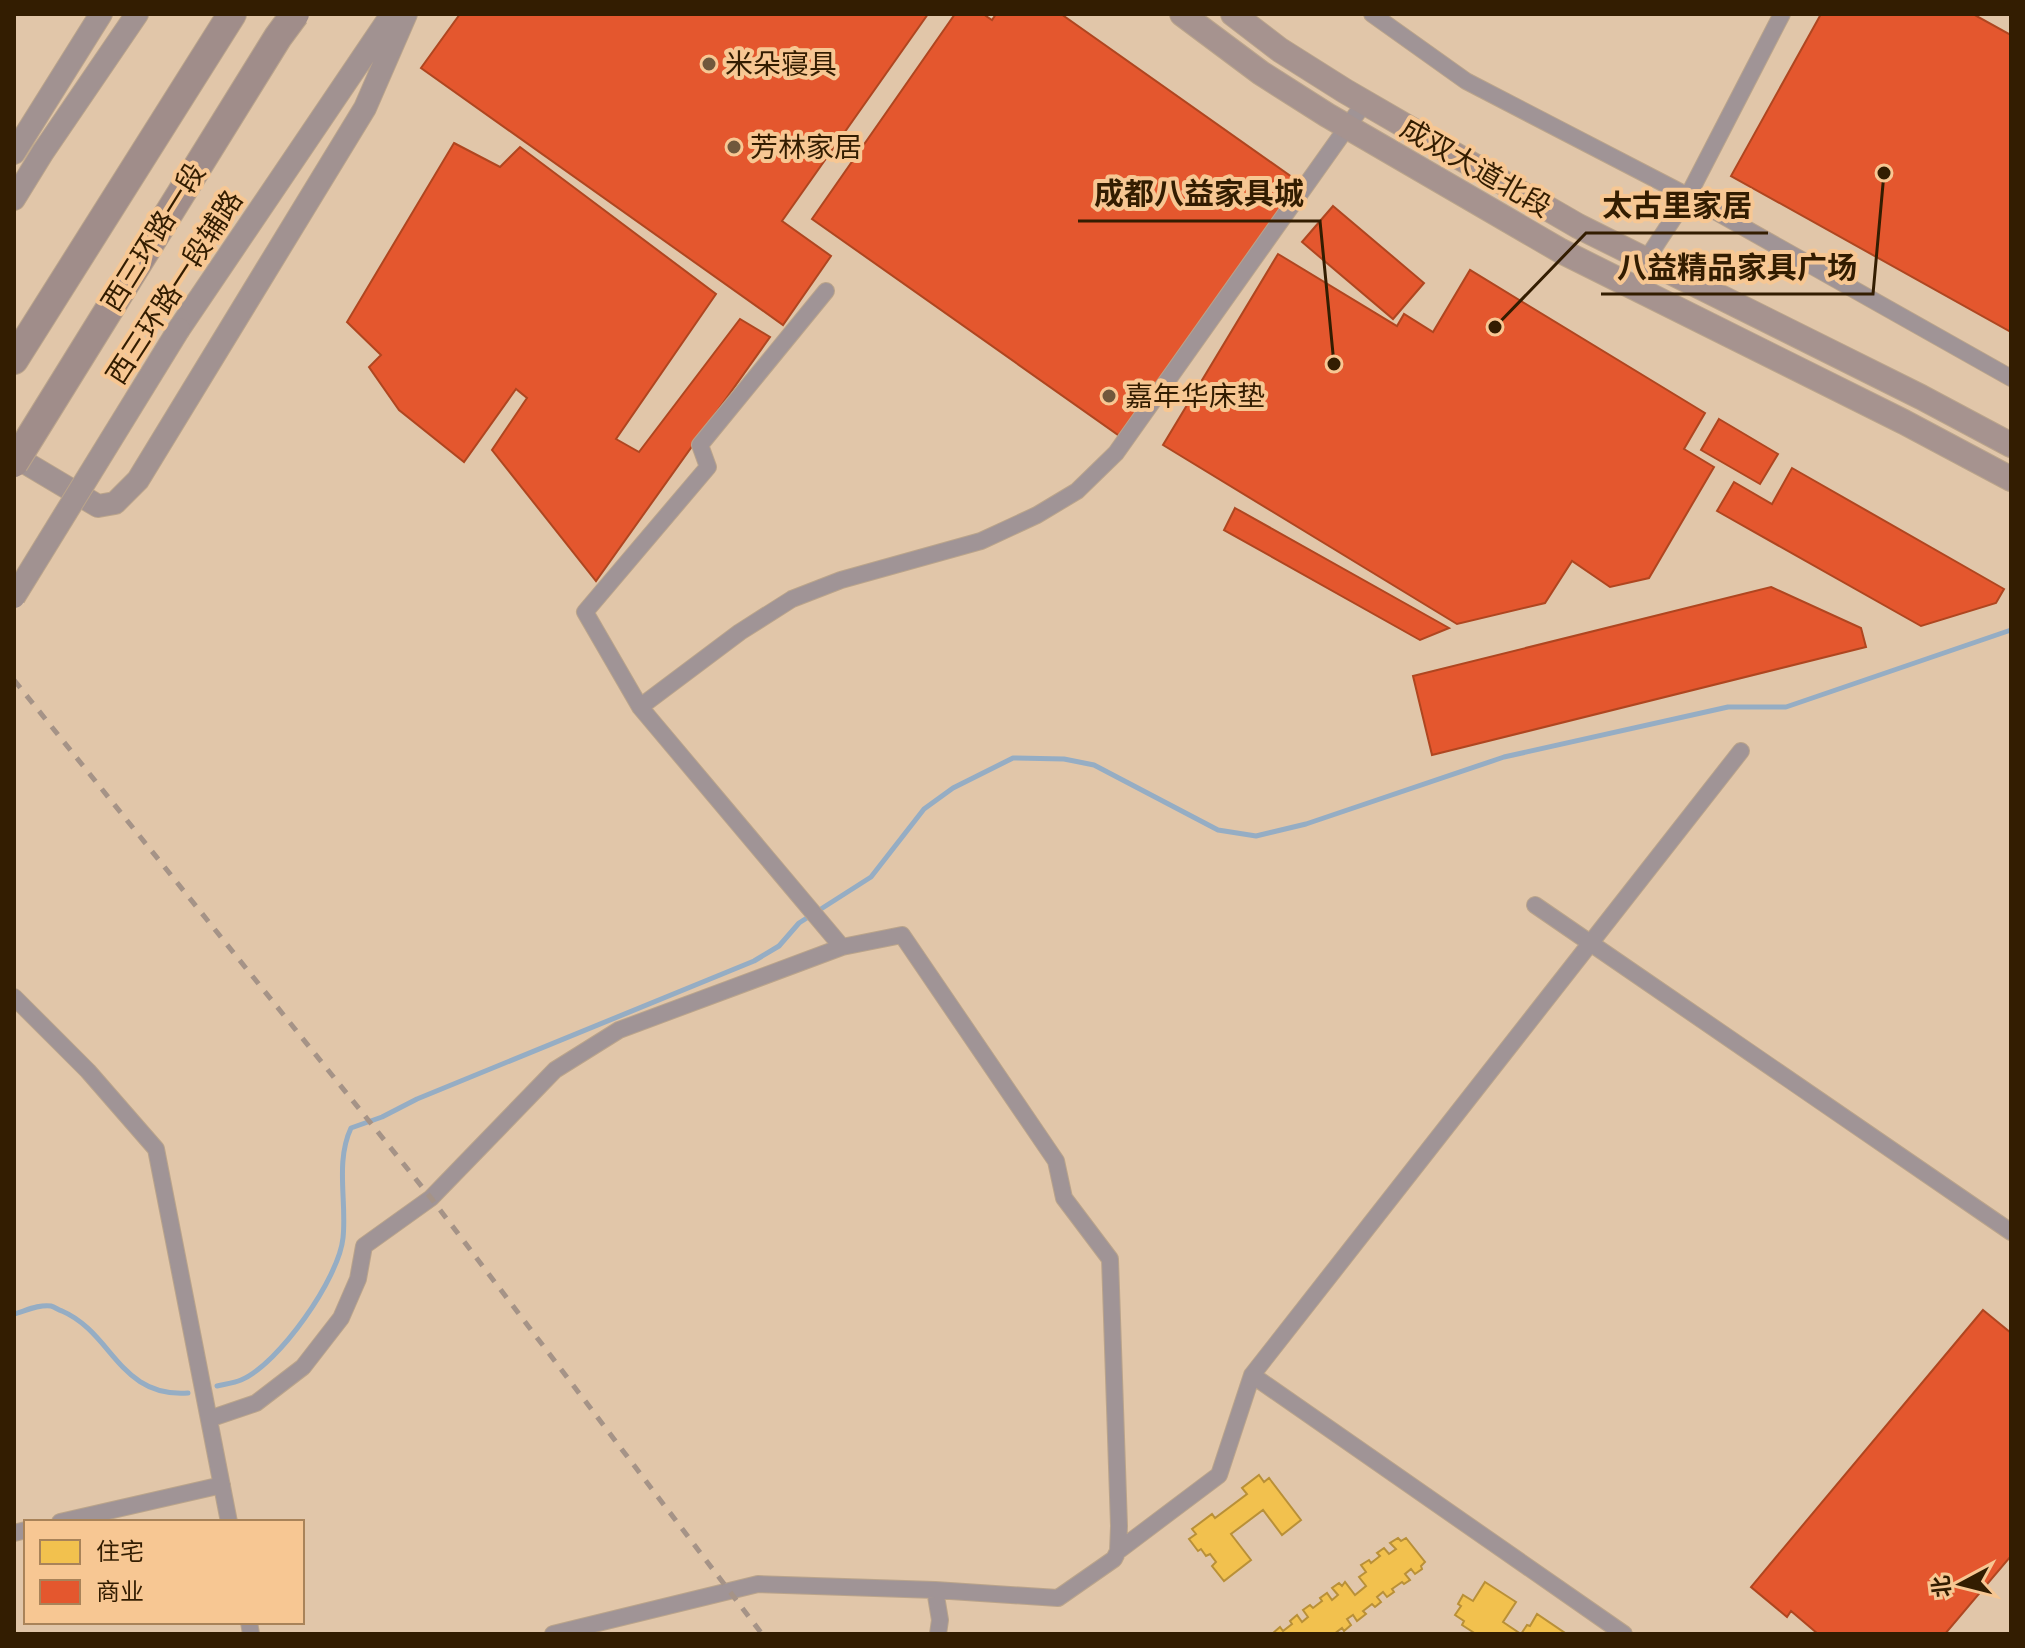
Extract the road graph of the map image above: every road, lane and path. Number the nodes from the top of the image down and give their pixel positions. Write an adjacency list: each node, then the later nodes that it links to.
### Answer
1 (101, 14): 13 (main road)
2 (137, 14): 15 (main road)
3 (232, 14): 18 (highway, 西三环路一段)
4 (295, 14): 22 (highway, 西三环路一段, bridge)
5 (392, 14): 24 (main road, 西三环路一段辅路, bridge)
6 (406, 14): 21 (main road)
7 (1182, 14): 12 (main road, 成双大道北段)
8 (1233, 14): 11 (main road, 成双大道北段)
9 (1372, 14): 14 (street)
10 (1782, 14): 14 (street)
11 (1365, 102): 12 (street); 16 (main road, 成双大道北段)
12 (1348, 128): 23 (main road, 成双大道北段); 25 (street)
13 (14, 153)
14 (1688, 196): 16 (street); 19 (street)
15 (14, 199)
16 (1646, 260): 20 (main road, 成双大道北段)
17 (826, 291): 25 (street)
18 (14, 360)
19 (2011, 378)
20 (2011, 445)
21 (14, 456)
22 (14, 463)
23 (2011, 479)
24 (14, 597)
25 (640, 707): 29 (street)
26 (1741, 751): 28 (street)
27 (1535, 905): 28 (street)
28 (1591, 943): 31 (street); 32 (street)
29 (842, 947): 33 (street); 37 (street)
30 (14, 997): 33 (street)
31 (2011, 1232)
32 (1252, 1375): 37 (street); 41 (street)
33 (209, 1419): 34 (street)
34 (222, 1485): 35 (street); 36 (street)
35 (69, 1520)
36 (229, 1520)
37 (1118, 1551): 38 (street)
38 (935, 1590): 39 (street); 40 (street)
39 (553, 1634)
40 (938, 1634)
41 (1624, 1634)

